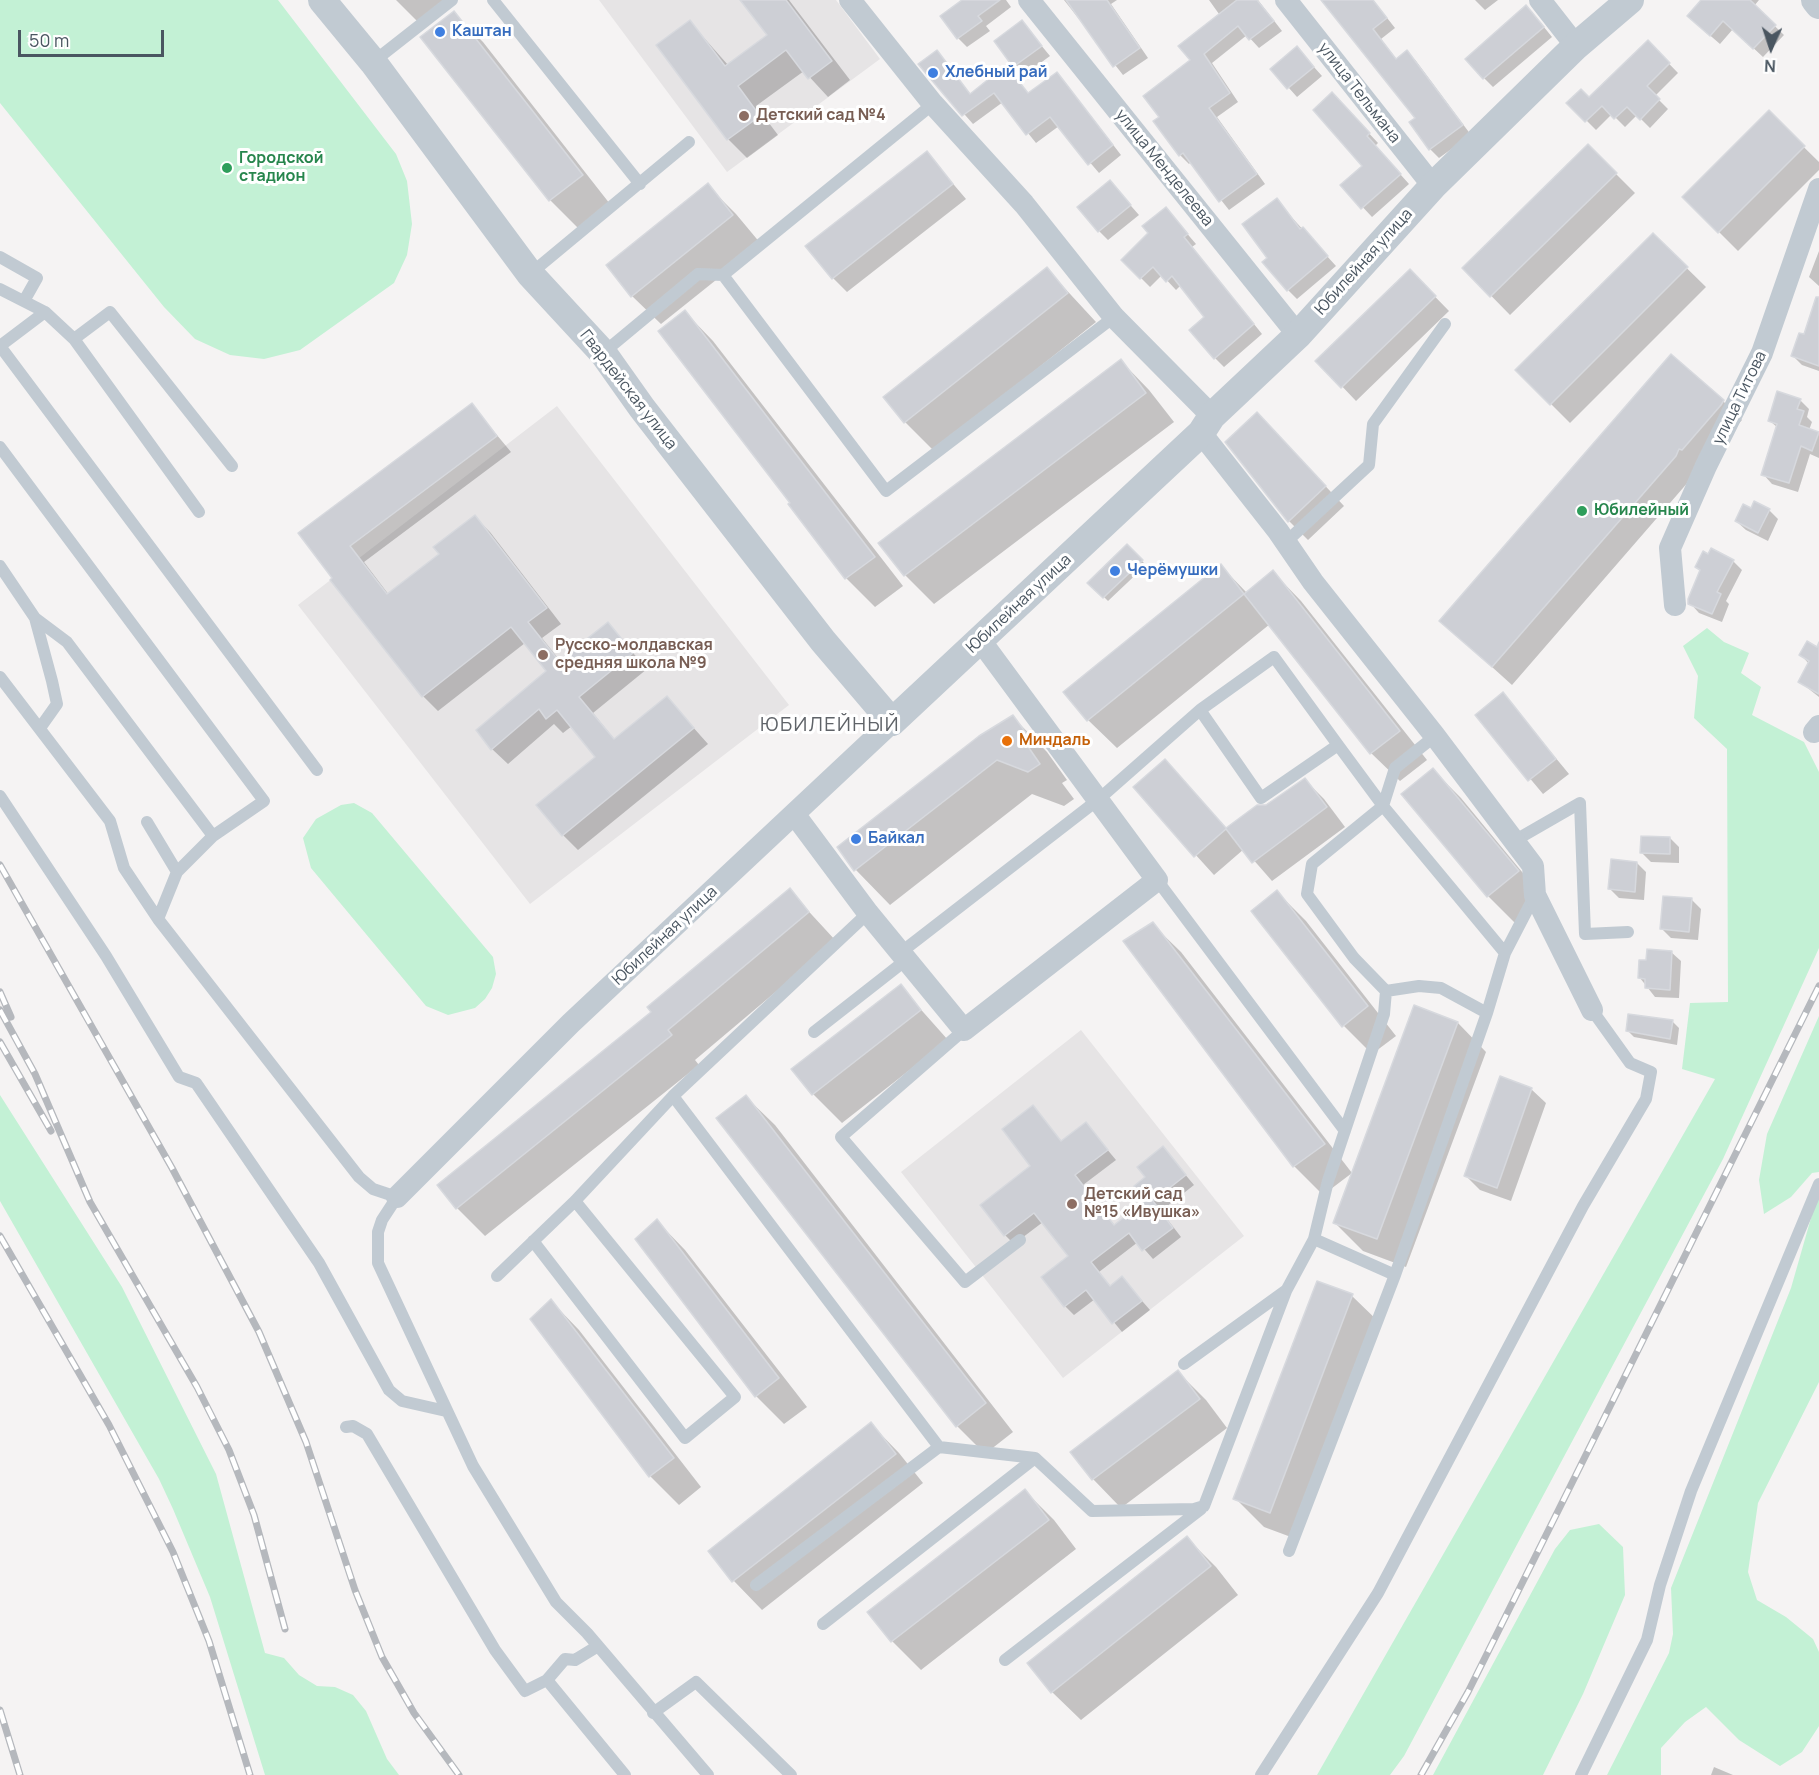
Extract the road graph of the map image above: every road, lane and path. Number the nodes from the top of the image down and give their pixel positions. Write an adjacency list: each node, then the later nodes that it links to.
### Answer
1 (322, 0): 12 (street, Гвардейская улица)
2 (452, 0): 12 (lane)
3 (493, 0): 15 (lane)
4 (850, 0): 13 (street)
5 (1029, 0): 26 (street, улица Менделеева)
6 (1286, 0): 16 (street, улица Тельмана)
7 (1540, 0): 11 (street)
8 (1630, 0): 11 (street, Юбилейная улица)
9 (1815, 0): 10 (street)
10 (1819, 4)
11 (1576, 46): 16 (street, Юбилейная улица)
12 (373, 62): 19 (street, Гвардейская улица)
13 (933, 104): 20 (lane); 24 (street)
14 (689, 142): 15 (lane)
15 (640, 184): 19 (lane)
16 (1433, 186): 26 (street, Юбилейная улица)
17 (1819, 189): 36 (street, улица Титова)
18 (0, 257): 22 (lane)
19 (530, 274): 29 (street, Гвардейская улица)
20 (723, 275): 24 (lane); 29 (lane)
21 (0, 289): 22 (lane)
22 (24, 301): 23 (lane)
23 (45, 312): 27 (lane); 28 (lane)
24 (1114, 317): 30 (street)
25 (1445, 324): 34 (lane)
26 (1298, 335): 30 (street, Юбилейная улица)
27 (74, 339): 32 (lane); 33 (lane)
28 (0, 346): 45 (lane)
29 (603, 353): 41 (street, Гвардейская улица)
30 (1206, 424): 34 (street); 38 (street, Юбилейная улица)
31 (0, 447): 51 (lane)
32 (232, 466)
33 (199, 512)
34 (1286, 542): 43 (street)
35 (0, 566): 37 (lane)
36 (1675, 605)
37 (35, 618): 42 (lane); 51 (lane)
38 (980, 640): 41 (street, Юбилейная улица); 47 (street)
39 (0, 677): 42 (lane)
40 (1200, 710): 44 (lane); 44 (lane); 47 (lane)
41 (892, 722): 49 (street, Юбилейная улица)
42 (40, 728): 57 (lane)
43 (1435, 735): 48 (lane); 52 (street)
44 (1338, 745): 48 (lane)
45 (317, 770)
46 (0, 796): 78 (lane)
47 (1099, 799): 54 (street); 60 (lane)
48 (1383, 806): 59 (lane); 61 (lane)
49 (795, 815): 56 (street); 69 (street, Юбилейная улица)
50 (147, 822): 53 (lane)
51 (213, 836): 53 (lane)
52 (1514, 841): 55 (street); 58 (lane)
53 (177, 872): 57 (lane)
54 (1157, 880): 64 (street); 67 (lane)
55 (1535, 895): 59 (lane); 62 (street)
56 (868, 913): 60 (street); 66 (lane)
57 (158, 919): 69 (lane)
58 (1628, 932)
59 (1505, 953): 63 (lane)
60 (903, 956): 64 (street); 65 (lane)
61 (1386, 991): 63 (lane); 67 (lane)
62 (1592, 1010): 93 (lane)
63 (1487, 1012): 74 (lane)
64 (964, 1030): 72 (lane)
65 (814, 1032)
66 (673, 1096): 70 (lane); 80 (lane)
67 (1345, 1131): 71 (lane)
68 (1819, 1184): 94 (lane)
69 (397, 1197): 78 (lane)
70 (575, 1201): 73 (lane); 73 (lane)
71 (1314, 1239): 74 (lane); 76 (lane)
72 (1020, 1240)
73 (533, 1241): 75 (lane)
74 (1395, 1275): 83 (lane)
75 (497, 1276)
76 (1286, 1291): 77 (lane); 82 (lane)
77 (1184, 1364)
78 (446, 1411): 86 (lane)
79 (346, 1427): 88 (lane)
80 (939, 1448): 81 (lane); 84 (lane)
81 (1035, 1458): 82 (lane); 85 (lane)
82 (1204, 1506): 87 (lane)
83 (1289, 1551)
84 (756, 1585)
85 (823, 1624)
86 (598, 1646): 88 (lane); 89 (lane)
87 (1005, 1660)
88 (547, 1680): 90 (lane)
89 (653, 1713): 91 (lane); 92 (lane)
90 (625, 1775)
91 (708, 1775)
92 (791, 1775)
93 (1261, 1775)
94 (1581, 1775)

